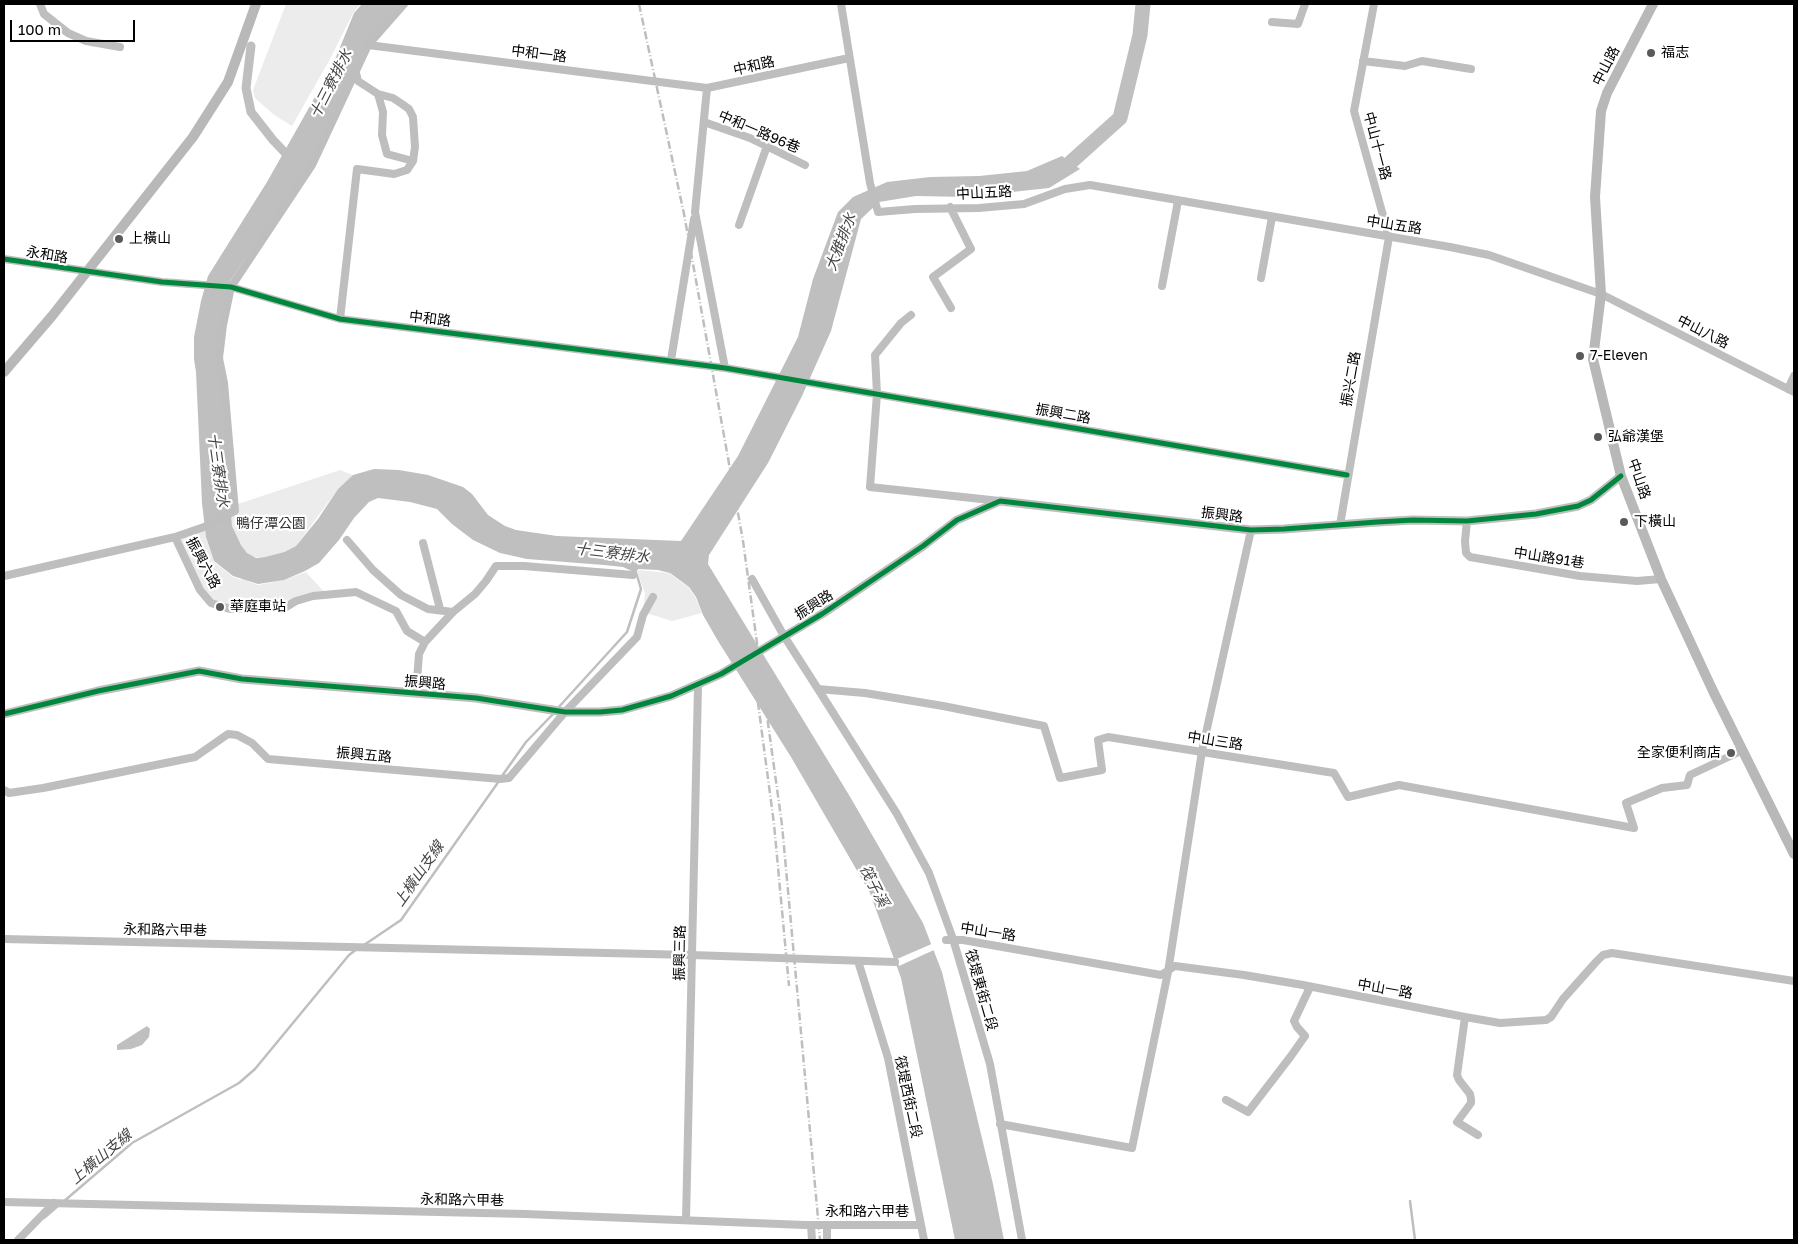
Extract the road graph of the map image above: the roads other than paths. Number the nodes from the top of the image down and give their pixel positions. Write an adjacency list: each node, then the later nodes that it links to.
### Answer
1 (40, 4): 10 (street)
2 (256, 4): 28 (main road, 永和路)
3 (404, 4): 9 (street)
4 (841, 4): 11 (street)
5 (1305, 4): 8 (street)
6 (1374, 4): 12 (street, 中山十一路)
7 (1653, 4): 32 (main road, 中山路)
8 (1272, 22)
9 (368, 45): 14 (street); 15 (street, 中和一路)
10 (120, 46)
11 (848, 58): 15 (street, 中和路); 22 (street, 中山五路)
12 (1362, 61): 13 (street); 26 (street, 中山十一路)
13 (1471, 69)
14 (356, 73): 16 (street); 31 (street)
15 (707, 88): 17 (street)
16 (378, 94): 19 (street); 19 (street)
17 (704, 122): 18 (street, 中和一路96巷); 23 (street)
18 (767, 146): 20 (street, 中和一路96巷); 25 (street)
19 (413, 161): 35 (street)
20 (805, 165)
21 (1178, 200): 22 (street, 中山五路); 24 (street, 中山五路); 30 (street)
22 (950, 207): 33 (street)
23 (695, 212): 36 (street); 37 (street)
24 (1272, 217): 26 (street, 中山五路); 29 (street)
25 (739, 225)
26 (1389, 237): 32 (street, 中山五路); 43 (street, 振兴二路)
27 (4, 259): 28 (street, 永和路)
28 (86, 272): 31 (street, 中和路); 38 (main road, 永和路)
29 (1261, 278)
30 (1162, 286)
31 (230, 287): 35 (street, 中和路); 49 (street)
32 (1601, 294): 41 (street, 中山八路); 44 (main road, 中山路)
33 (951, 308)
34 (911, 315): 42 (street)
35 (340, 319): 36 (street, 中和路)
36 (671, 360): 37 (street, 中和路)
37 (725, 368): 39 (street, 中和路)
38 (4, 372)
39 (775, 376): 42 (street, 振興二路)
40 (1794, 376): 41 (street)
41 (1791, 390)
42 (876, 394): 43 (street, 振興二路); 45 (street)
43 (1347, 475): 47 (street, 振兴二路)
44 (1622, 476): 46 (street, 振興路); 55 (main road, 中山路)
45 (1000, 502): 48 (street, 振興路); 59 (street, 振興路)
46 (1467, 521): 47 (street, 振興路); 55 (street, 中山路91巷)
47 (1340, 525): 48 (street, 振興路)
48 (1251, 530): 67 (street)
49 (175, 537): 53 (street); 60 (street, 振興六路)
50 (347, 540): 57 (street)
51 (423, 543): 57 (street)
52 (633, 575): 58 (street)
53 (4, 576)
54 (752, 579): 59 (street)
55 (1661, 579): 66 (main road, 中山路)
56 (653, 597): 64 (street, 振興五路)
57 (440, 609): 58 (street)
58 (453, 612): 60 (street)
59 (784, 636): 61 (street, 振興路); 62 (street)
60 (425, 642): 63 (street)
61 (698, 686): 64 (street, 振興路); 72 (street, 振興三路)
62 (818, 689): 67 (street, 中山三路); 71 (street, 筏堤東街二段)
63 (416, 693): 64 (street, 振興路); 65 (street, 振興路)
64 (565, 712): 68 (street, 振興五路)
65 (4, 714)
66 (1743, 750): 67 (street, 中山三路); 69 (main road, 中山路)
67 (1202, 751): 75 (street)
68 (4, 790)
69 (1794, 854)
70 (4, 939): 72 (street, 永和路六甲巷)
71 (950, 940): 75 (street, 中山一路); 80 (street, 筏堤東街二段)
72 (692, 955): 73 (street, 永和路六甲巷); 84 (street, 振興三路)
73 (858, 961): 74 (street, 永和路六甲巷); 85 (street, 筏堤西街二段)
74 (896, 962)
75 (1168, 972): 77 (street, 中山一路); 80 (street)
76 (1794, 981): 78 (street, 中山一路)
77 (1310, 986): 78 (street, 中山一路); 79 (street)
78 (1465, 1018): 81 (street)
79 (1226, 1100)
80 (1000, 1124): 92 (street, 筏堤東街二段)
81 (1478, 1135)
82 (4, 1202): 83 (street, 永和路六甲巷)
83 (54, 1203): 84 (street, 永和路六甲巷); 88 (street)
84 (686, 1220): 86 (street, 永和路六甲巷)
85 (920, 1224): 87 (street, 永和路六甲巷); 91 (street, 筏堤西街二段)
86 (811, 1225): 87 (street, 永和路六甲巷); 89 (street)
87 (826, 1225): 90 (street)
88 (18, 1240)
89 (812, 1240)
90 (827, 1240)
91 (924, 1240)
92 (1022, 1240)

